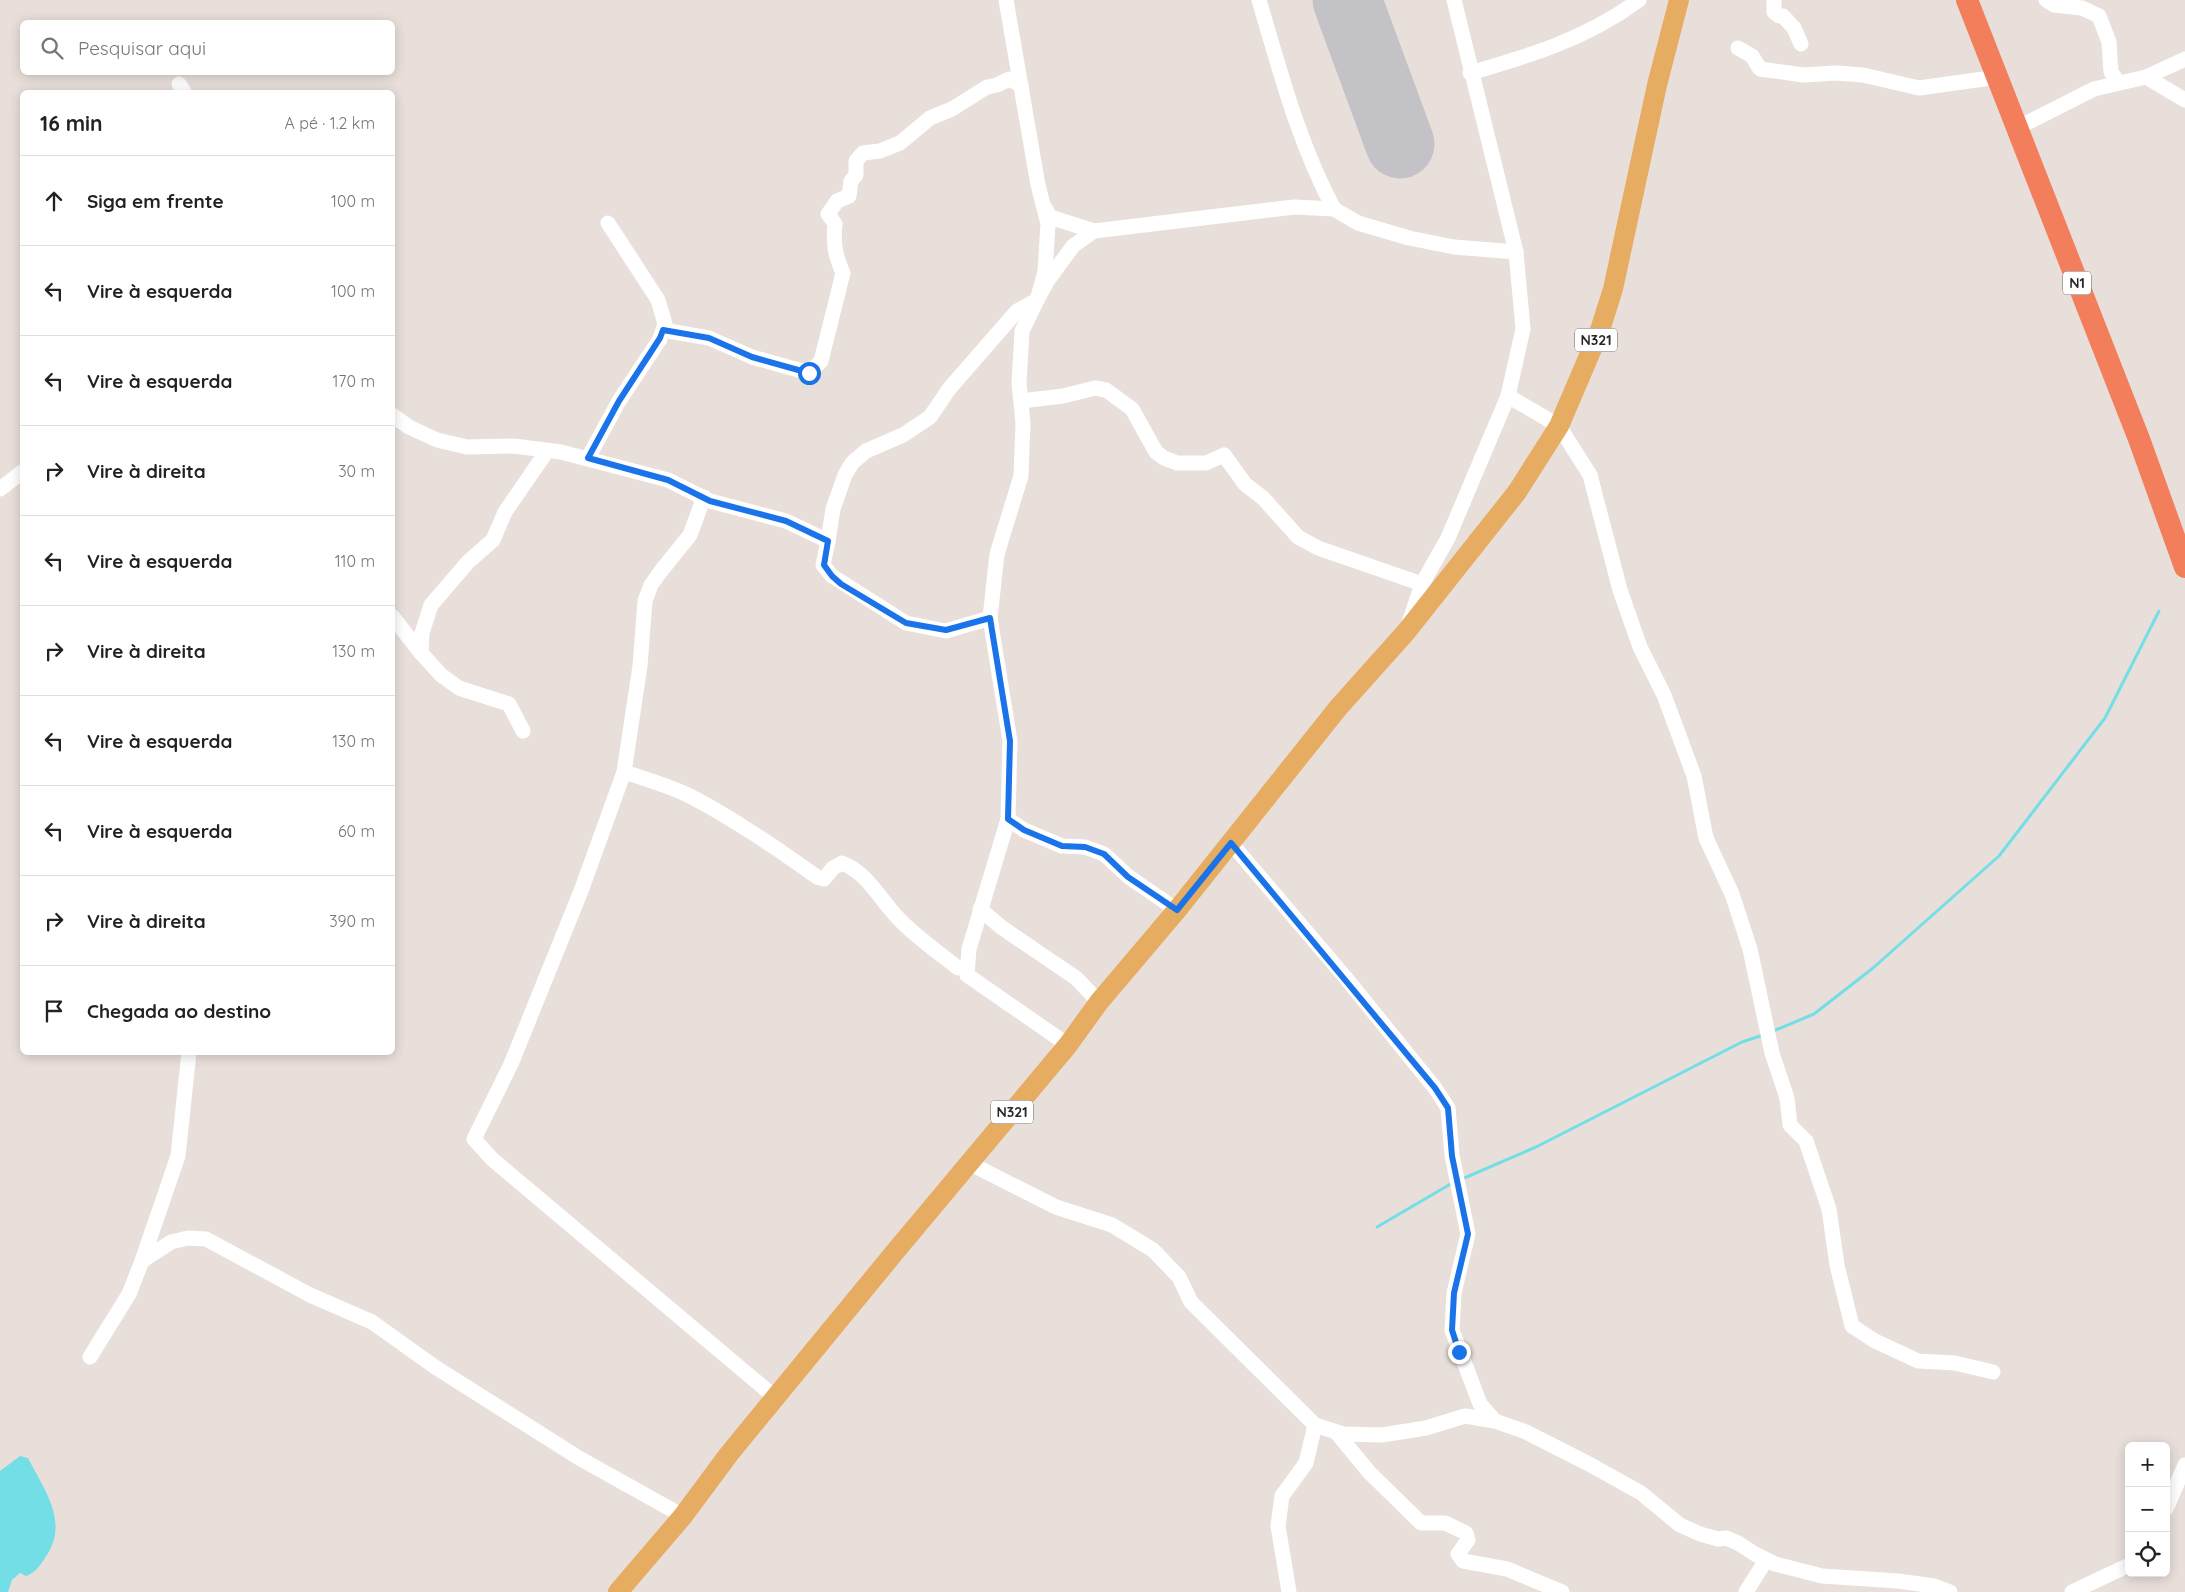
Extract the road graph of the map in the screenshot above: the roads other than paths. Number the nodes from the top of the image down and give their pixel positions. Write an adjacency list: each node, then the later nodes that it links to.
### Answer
1 (1006, 0): 16 (street)
2 (1259, 0): 22 (street)
3 (1454, 0): 12 (street, N321)
4 (1639, 0): 12 (street)
5 (1679, 0): 31 (main road, N321)
6 (1774, 0): 9 (street)
7 (1968, 0): 13 (highway, N1)
8 (2046, 0): 15 (street)
9 (1801, 44)
10 (1738, 48): 13 (street)
11 (2185, 59): 14 (street)
12 (1470, 73): 25 (street, N321)
13 (1998, 76): 19 (highway, N1)
14 (2146, 77): 15 (street); 17 (street)
15 (2118, 82): 18 (street)
16 (1021, 86): 21 (street); 27 (street)
17 (2185, 100)
18 (2056, 106): 19 (street); 20 (street)
19 (2017, 128): 20 (highway, N1)
20 (2026, 150): 38 (highway, N1)
21 (1043, 204): 24 (street); 26 (street)
22 (1334, 209): 24 (street); 25 (street)
23 (608, 223): 27 (street)
24 (1094, 231): 26 (street)
25 (1516, 252): 28 (street, N321)
26 (1037, 300): 29 (street); 37 (street)
27 (663, 330): 33 (street)
28 (1508, 396): 31 (street); 39 (street, N321)
29 (1021, 401): 39 (street); 40 (street)
30 (395, 417): 32 (street)
31 (1558, 426): 42 (main road, N321); 57 (street)
32 (547, 451): 33 (street); 43 (street)
33 (588, 458): 36 (street)
34 (20, 474): 35 (street)
35 (0, 489)
36 (704, 497): 37 (street); 45 (street)
37 (828, 541): 40 (street)
38 (2185, 567)
39 (1422, 584): 42 (street, N321)
40 (990, 618): 46 (street)
41 (395, 620): 43 (street)
42 (1406, 632): 47 (main road, N321)
43 (421, 653): 44 (street)
44 (523, 731)
45 (624, 772): 50 (street); 58 (street)
46 (1008, 819): 48 (street); 49 (street)
47 (1231, 843): 49 (main road, N321); 59 (street)
48 (980, 910): 51 (street); 52 (street)
49 (1177, 910): 51 (main road, N321)
50 (958, 968)
51 (1099, 1002): 52 (main road, N321)
52 (1068, 1046): 54 (main road, N321)
53 (189, 1055): 55 (street)
54 (969, 1163): 58 (main road, N321); 60 (street)
55 (142, 1261): 56 (street); 64 (street)
56 (90, 1357)
57 (1994, 1372)
58 (777, 1398): 64 (main road, N321)
59 (1495, 1421): 61 (street); 65 (street)
60 (1315, 1425): 61 (street); 68 (street)
61 (1336, 1432): 69 (street)
62 (2185, 1465): 63 (street)
63 (2170, 1501)
64 (683, 1516): 67 (main road, N321)
65 (1766, 1560): 70 (street); 71 (street)
66 (2125, 1567): 72 (street)
67 (618, 1592)
68 (1289, 1592)
69 (1562, 1592)
70 (1746, 1592)
71 (1950, 1592)
72 (2072, 1592)

